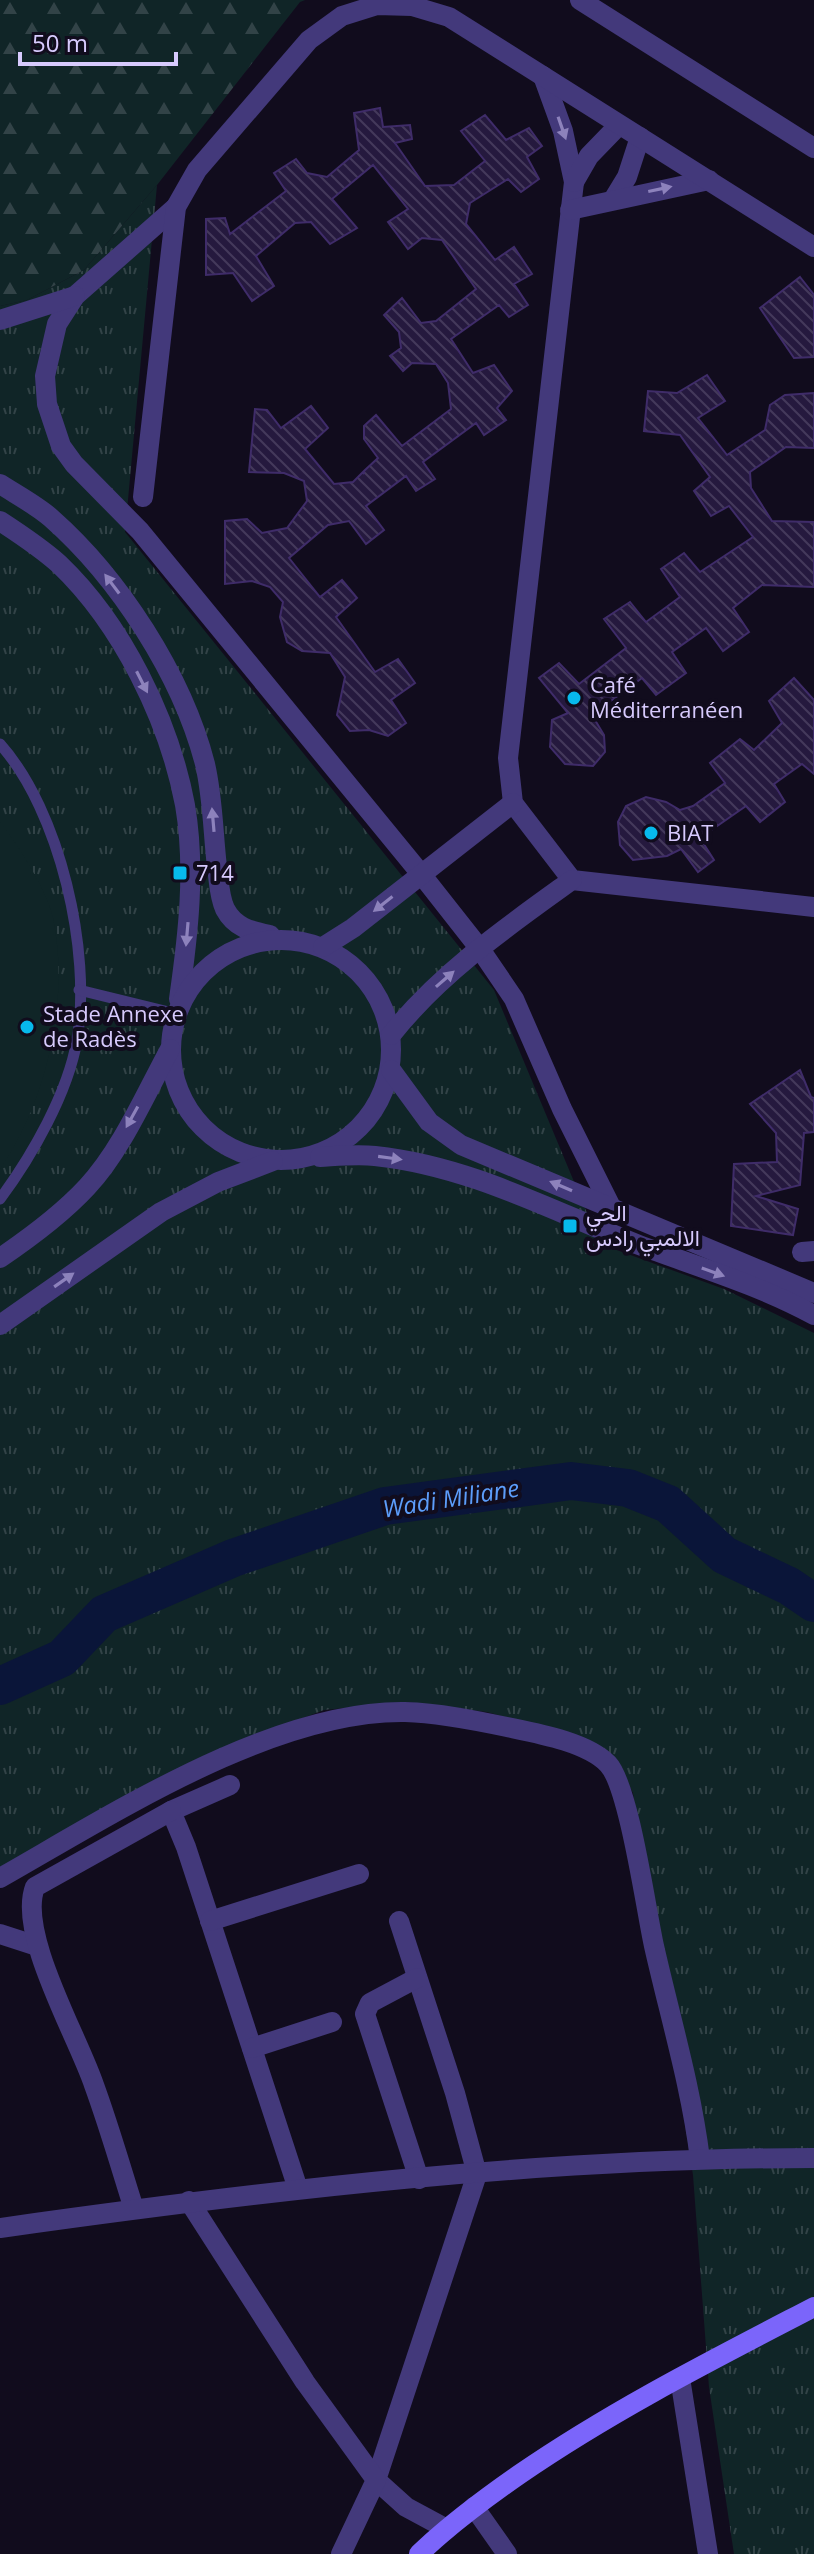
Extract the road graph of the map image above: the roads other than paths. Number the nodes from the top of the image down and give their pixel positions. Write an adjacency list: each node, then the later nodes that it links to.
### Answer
1 (580, 0): 5 (street)
2 (543, 76): 3 (street); 7 (street, one-way to 7); 9 (street)
3 (619, 125): 4 (street); 7 (street)
4 (640, 137): 6 (street); 8 (street)
5 (814, 148)
6 (709, 180): 8 (street, one-way to 6); 11 (street)
7 (574, 182): 10 (street)
8 (613, 200): 10 (street)
9 (176, 207): 12 (street); 15 (street)
10 (570, 210): 18 (street)
11 (814, 247)
12 (75, 296): 13 (street); 19 (street)
13 (0, 320)
14 (0, 484): 22 (street, one-way to 14)
15 (143, 497)
16 (0, 521): 26 (street, one-way to 26)
17 (0, 744): 25 (lane)
18 (513, 803): 19 (street); 20 (street)
19 (421, 874): 23 (street, one-way to 23); 24 (street)
20 (572, 880): 21 (street); 24 (street)
21 (814, 907)
22 (286, 938): 23 (street); 26 (street)
23 (323, 947): 27 (street)
24 (480, 949): 27 (street, one-way to 24); 33 (street)
25 (79, 990): 26 (lane); 32 (lane)
26 (177, 1012): 28 (street)
27 (391, 1035): 29 (street)
28 (170, 1049): 31 (street); 34 (street, one-way to 34)
29 (391, 1070): 30 (street); 33 (street, one-way to 29)
30 (312, 1157): 31 (street); 36 (street, one-way to 36)
31 (273, 1161): 37 (street, one-way to 31)
32 (0, 1199)
33 (611, 1207): 35 (street)
34 (0, 1258)
35 (814, 1293)
36 (814, 1315)
37 (0, 1325)
38 (230, 1785): 39 (street)
39 (171, 1811): 42 (street); 45 (street)
40 (359, 1874): 42 (street)
41 (0, 1878): 50 (street)
42 (210, 1921): 48 (street)
43 (399, 1921): 46 (street)
44 (0, 1934): 45 (street)
45 (37, 1946): 55 (street)
46 (417, 1978): 51 (street); 52 (street)
47 (332, 2022): 48 (street)
48 (252, 2048): 53 (street)
49 (814, 2158): 50 (street)
50 (700, 2159): 51 (street)
51 (477, 2174): 52 (street); 59 (street)
52 (419, 2179): 53 (street)
53 (298, 2189): 54 (street)
54 (189, 2201): 55 (street); 59 (street)
55 (134, 2209): 56 (street)
56 (0, 2228)
57 (814, 2307): 58 (main road)
58 (687, 2374): 60 (main road); 65 (street)
59 (376, 2480): 61 (street); 62 (street)
60 (474, 2507): 61 (main road); 64 (street)
61 (445, 2528): 63 (main road)
62 (341, 2554)
63 (419, 2554)
64 (507, 2554)
65 (708, 2554)

